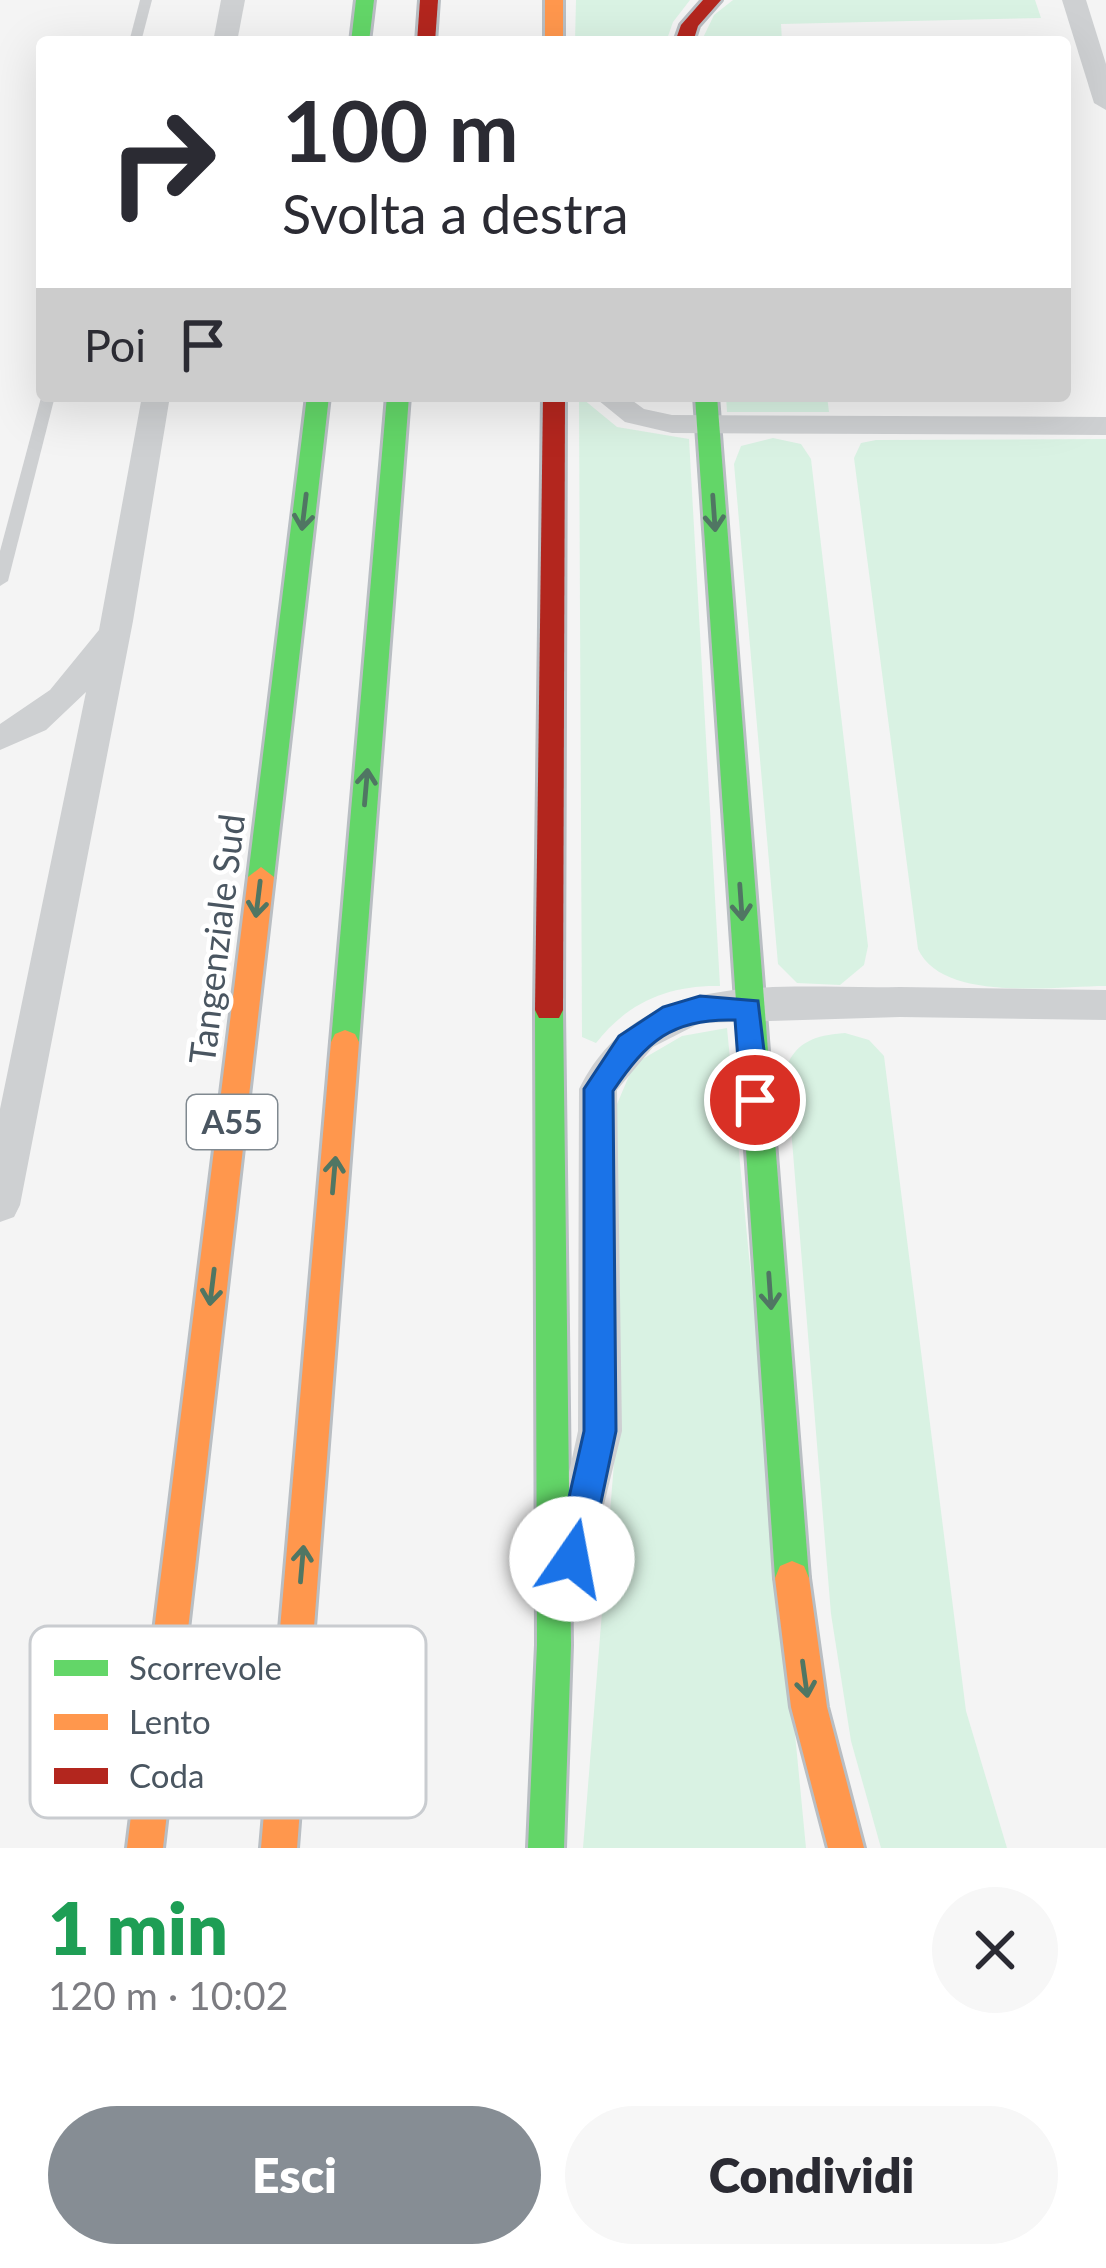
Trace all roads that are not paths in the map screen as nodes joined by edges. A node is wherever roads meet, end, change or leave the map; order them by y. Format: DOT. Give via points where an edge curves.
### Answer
graph roads {
  1 [pos="146,0"];
  2 [pos="233,0"];
  3 [pos="365,0"];
  4 [pos="429,0"];
  5 [pos="554,0"];
  6 [pos="712,0"];
  7 [pos="1074,0"];
  8 [pos="137,36"];
  9 [pos="226,36"];
  10 [pos="362,36"];
  11 [pos="426,36"];
  12 [pos="554,36"];
  13 [pos="686,36"];
  14 [pos="1106,104"];
  15 [pos="46,402"];
  16 [pos="155,402"];
  17 [pos="317,402"];
  18 [pos="398,402"];
  19 [pos="554,402"];
  20 [pos="615,402"];
  21 [pos="707,411"];
  22 [pos="1106,426"];
  23 [pos="0,581"];
  24 [pos="117,621"];
  25 [pos="0,738"];
  26 [pos="1106,1005"];
  27 [pos="748,1009"];
  28 [pos="8,1132"];
  29 [pos="0,1205"];
  30 [pos="171,1626"];
  31 [pos="297,1626"];
  32 [pos="554,1645"];
  33 [pos="149,1818"];
  34 [pos="281,1818"];
  35 [pos="145,1848"];
  36 [pos="279,1848"];
  37 [pos="546,1848"];
  38 [pos="847,1848"];
  1 -- 8 [label="lane"];
  2 -- 9 [label="street"];
  3 -- 10 [label="highway"];
  4 -- 11 [label="highway"];
  5 -- 12 [label="highway"];
  6 -- 13 [label="highway"];
  7 -- 14 [label="street"];
  15 -- 23 [label="lane"];
  16 -- 24 [label="street"];
  17 -- 30 [label="highway, Tangenziale Sud / A55, one-way"];
  31 -- 18 [label="highway, one-way"];
  19 -- 32 [label="highway"];
  20 -- 21 [label="street" via="657,423"];
  21 -- 22 [label="street"];
  21 -- 27 [label="highway, one-way"];
  24 -- 25 [label="street" via="52,710"];
  24 -- 28 [label="street"];
  26 -- 27 [label="street"];
  27 -- 32 [label="street" via="673,1015 629,1044 598,1089 600,1431"];
  27 -- 38 [label="highway, one-way" via="793,1599 809,1707"];
  28 -- 29 [label="street"];
  32 -- 37 [label="highway"];
  33 -- 35 [label="highway, Tangenziale Sud / A55, one-way"];
  36 -- 34 [label="highway, one-way"];
}
